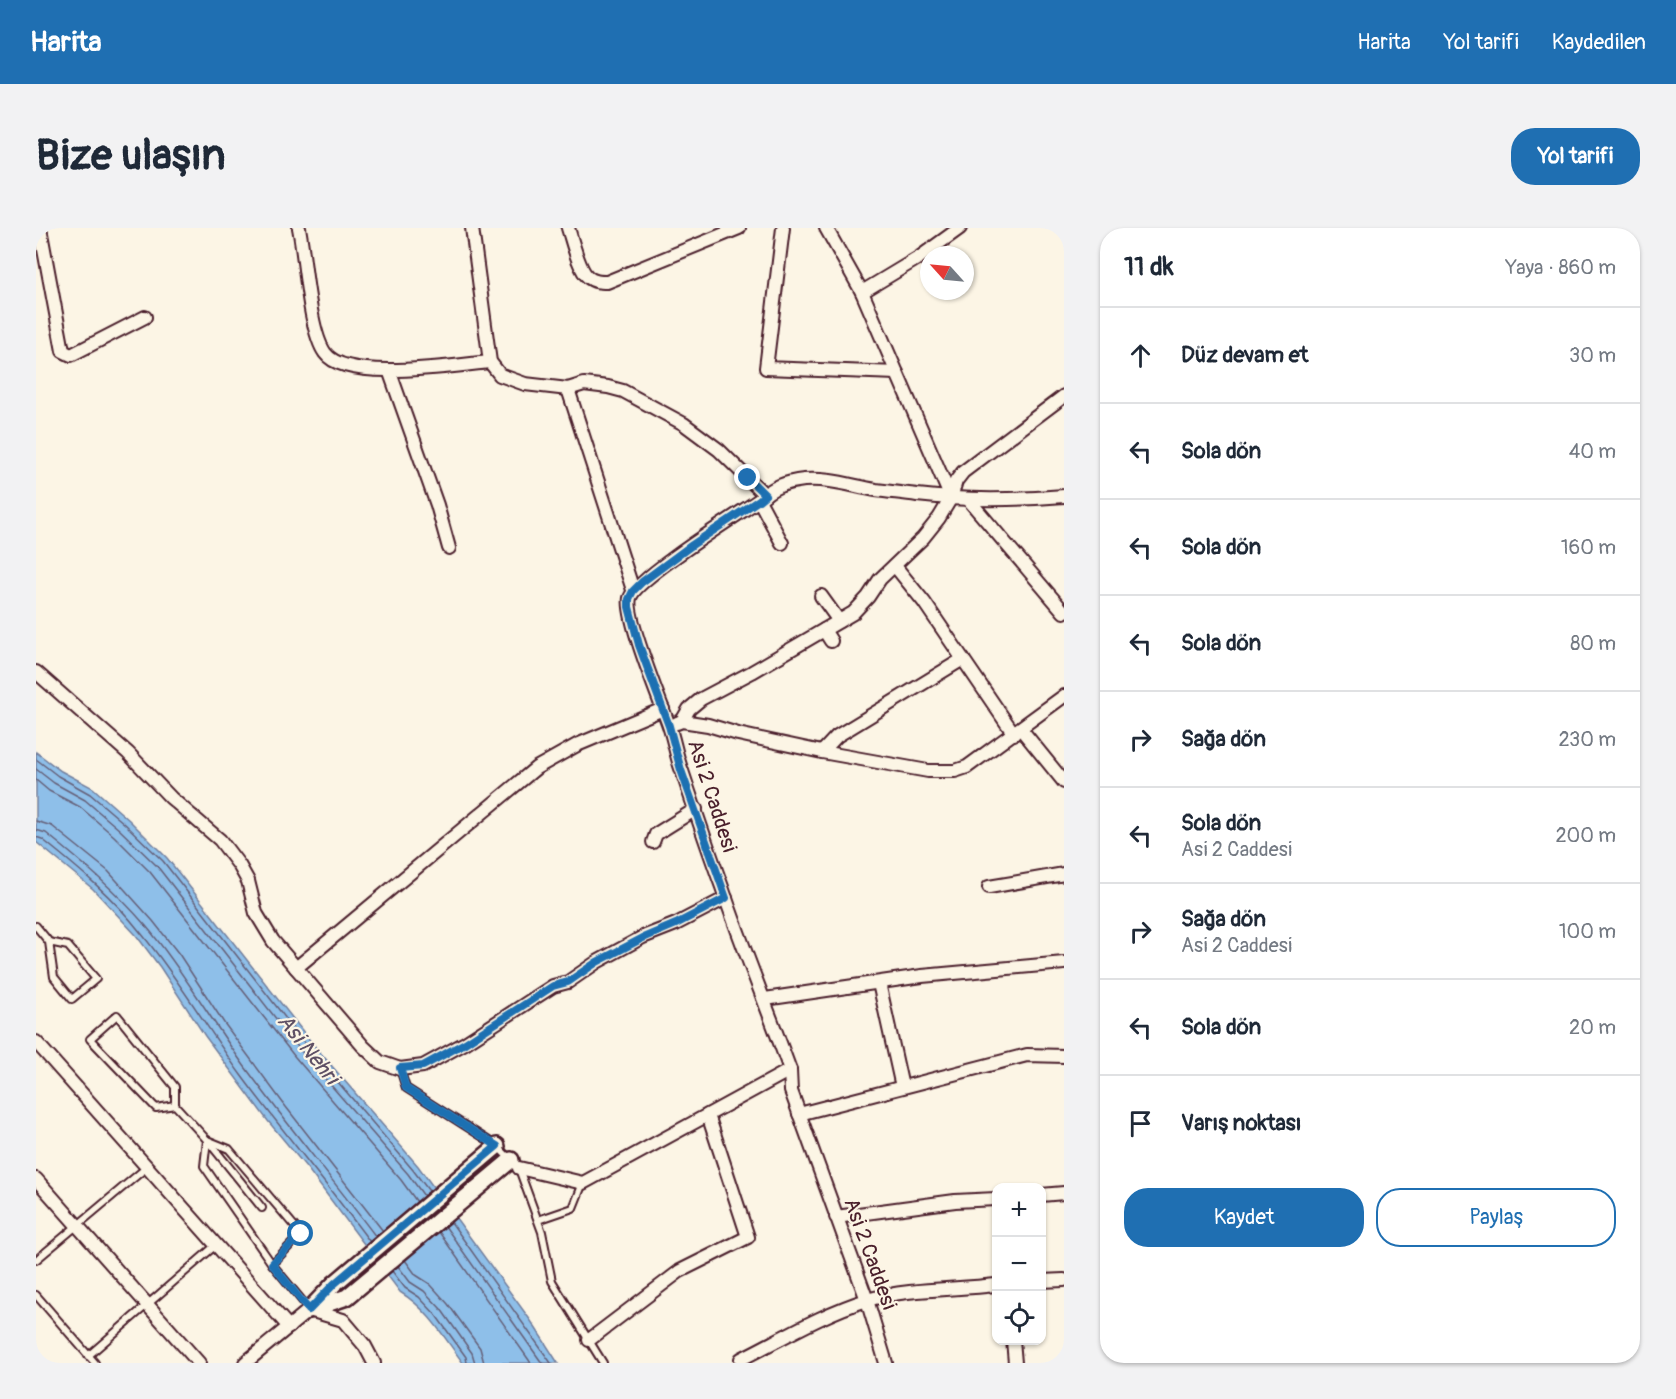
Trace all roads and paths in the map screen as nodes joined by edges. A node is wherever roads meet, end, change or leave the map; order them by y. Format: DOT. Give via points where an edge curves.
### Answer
graph roads {
  1 [pos="40,228"];
  2 [pos="299,228"];
  3 [pos="472,228"];
  4 [pos="568,228"];
  5 [pos="739,228"];
  6 [pos="783,228"];
  7 [pos="826,228"];
  8 [pos="960,228"];
  9 [pos="862,292"];
  10 [pos="145,316"];
  11 [pos="490,362"];
  12 [pos="389,370"];
  13 [pos="897,372"];
  14 [pos="568,389"];
  15 [pos="1064,396"];
  16 [pos="1064,496"];
  17 [pos="762,497"];
  18 [pos="951,498"];
  19 [pos="968,499"];
  20 [pos="782,543"];
  21 [pos="449,548"];
  22 [pos="895,566"];
  23 [pos="633,591"];
  24 [pos="821,597"];
  25 [pos="1064,612"];
  26 [pos="839,621"];
  27 [pos="963,659"];
  28 [pos="36,672"];
  29 [pos="1064,696"];
  30 [pos="663,709"];
  31 [pos="682,721"];
  32 [pos="669,726"];
  33 [pos="1017,731"];
  34 [pos="822,752"];
  35 [pos="1064,782"];
  36 [pos="696,809"];
  37 [pos="653,842"];
  38 [pos="1064,874"];
  39 [pos="989,887"];
  40 [pos="726,898"];
  41 [pos="36,926"];
  42 [pos="50,942"];
  43 [pos="1064,963"];
  44 [pos="296,968"];
  45 [pos="879,983"];
  46 [pos="765,999"];
  47 [pos="36,1042"];
  48 [pos="1064,1056"];
  49 [pos="400,1068"];
  50 [pos="790,1070"];
  51 [pos="902,1087"];
  52 [pos="175,1105"];
  53 [pos="799,1114"];
  54 [pos="708,1115"];
  55 [pos="207,1140"];
  56 [pos="497,1146"];
  57 [pos="515,1164"];
  58 [pos="147,1167"];
  59 [pos="36,1179"];
  60 [pos="583,1183"];
  61 [pos="1064,1193"];
  62 [pos="1046,1195"];
  63 [pos="992,1199"];
  64 [pos="262,1208"];
  65 [pos="836,1217"];
  66 [pos="538,1220"];
  67 [pos="77,1226"];
  68 [pos="216,1245"];
  69 [pos="36,1260"];
  70 [pos="272,1264"];
  71 [pos="1064,1280"];
  72 [pos="1046,1281"];
  73 [pos="992,1285"];
  74 [pos="36,1296"];
  75 [pos="867,1300"];
  76 [pos="149,1305"];
  77 [pos="309,1310"];
  78 [pos="289,1327"];
  79 [pos="589,1340"];
  80 [pos="1013,1345"];
  81 [pos="88,1356"];
  82 [pos="741,1359"];
  83 [pos="95,1363"];
  84 [pos="199,1363"];
  85 [pos="245,1363"];
  86 [pos="374,1363"];
  87 [pos="603,1363"];
  88 [pos="886,1363"];
  89 [pos="1015,1363"];
  1 -- 10 [label="street" via="63,351 71,355"];
  2 -- 12 [label="street" via="314,324 325,353 349,367"];
  3 -- 11 [label="street"];
  4 -- 5 [label="street" via="589,278 607,282"];
  6 -- 13 [label="street" via="766,368"];
  7 -- 9 [label="street"];
  8 -- 9 [label="street"];
  9 -- 13 [label="street"];
  11 -- 12 [label="street"];
  11 -- 14 [label="street" via="500,375 525,384"];
  12 -- 21 [label="street"];
  13 -- 18 [label="street"];
  14 -- 17 [label="street" via="584,384 623,391 684,424 719,450"];
  14 -- 23 [label="street, Asi 2 Caddesi"];
  15 -- 18 [label="street" via="963,472"];
  16 -- 19 [label="street"];
  17 -- 18 [label="street" via="779,485 830,480 876,490"];
  17 -- 20 [label="street"];
  17 -- 23 [label="street"];
  18 -- 19 [label="street"];
  18 -- 22 [label="street" via="923,538"];
  19 -- 25 [label="street"];
  22 -- 26 [label="street" via="853,613"];
  22 -- 27 [label="street"];
  23 -- 30 [label="street, Asi 2 Caddesi" via="629,607"];
  24 -- 26 [label="street"];
  26 -- 31 [label="street" via="828,635 701,699"];
  27 -- 33 [label="street"];
  27 -- 34 [label="street" via="837,736"];
  28 -- 44 [label="street" via="220,840 248,881 256,913"];
  29 -- 33 [label="street"];
  30 -- 32 [label="street, Asi 2 Caddesi"];
  30 -- 44 [label="street" via="577,745 537,768"];
  31 -- 32 [label="street"];
  31 -- 34 [label="street"];
  32 -- 36 [label="street, Asi 2 Caddesi"];
  33 -- 34 [label="street" via="967,767 955,771 928,771"];
  33 -- 35 [label="street"];
  36 -- 37 [label="street" via="656,834"];
  36 -- 40 [label="street, Asi 2 Caddesi"];
  38 -- 39 [label="street"];
  40 -- 46 [label="street, Asi 2 Caddesi"];
  40 -- 49 [label="street" via="597,962 568,982 553,986 423,1066"];
  41 -- 42 [label="lane"];
  42 -- 42 [label="lane" via="54,977 72,999 96,979 68,946"];
  43 -- 45 [label="street"];
  44 -- 49 [label="street" via="363,1046 380,1062"];
  45 -- 46 [label="street"];
  45 -- 51 [label="street"];
  46 -- 50 [label="street, Asi 2 Caddesi"];
  47 -- 58 [label="street"];
  48 -- 51 [label="street" via="1027,1055"];
  49 -- 56 [label="lane" via="406,1088"];
  50 -- 53 [label="street, Asi 2 Caddesi" via="791,1091"];
  50 -- 54 [label="street"];
  51 -- 53 [label="street"];
  52 -- 52 [label="lane" via="175,1087 117,1015 90,1039 156,1108"];
  52 -- 55 [label="lane"];
  53 -- 65 [label="street, Asi 2 Caddesi"];
  54 -- 60 [label="street"];
  54 -- 79 [label="street" via="747,1237 680,1270"];
  55 -- 64 [label="lane"];
  55 -- 70 [label="lane" via="204,1166"];
  55 -- 70 [label="lane" via="229,1149 301,1234"];
  56 -- 57 [label="lane"];
  56 -- 77 [label="street" via="334,1284"];
  57 -- 60 [label="street"];
  57 -- 66 [label="lane"];
  57 -- 77 [label="street" via="347,1297"];
  58 -- 67 [label="lane"];
  58 -- 68 [label="street"];
  59 -- 67 [label="street"];
  60 -- 66 [label="lane" via="573,1208"];
  61 -- 62 [label="street"];
  63 -- 65 [label="street"];
  65 -- 75 [label="street, Asi 2 Caddesi"];
  66 -- 79 [label="lane" via="552,1281"];
  67 -- 69 [label="lane"];
  67 -- 76 [label="street"];
  68 -- 76 [label="lane"];
  68 -- 78 [label="street"];
  70 -- 77 [label="lane"];
  71 -- 72 [label="street"];
  73 -- 75 [label="street" via="907,1292"];
  74 -- 81 [label="lane"];
  75 -- 82 [label="street"];
  75 -- 88 [label="street, Asi 2 Caddesi"];
  76 -- 81 [label="lane"];
  76 -- 84 [label="street"];
  77 -- 78 [label="street"];
  77 -- 86 [label="street" via="343,1320"];
  78 -- 85 [label="street"];
  79 -- 87 [label="lane"];
  80 -- 89 [label="street"];
  81 -- 83 [label="lane"];
}
